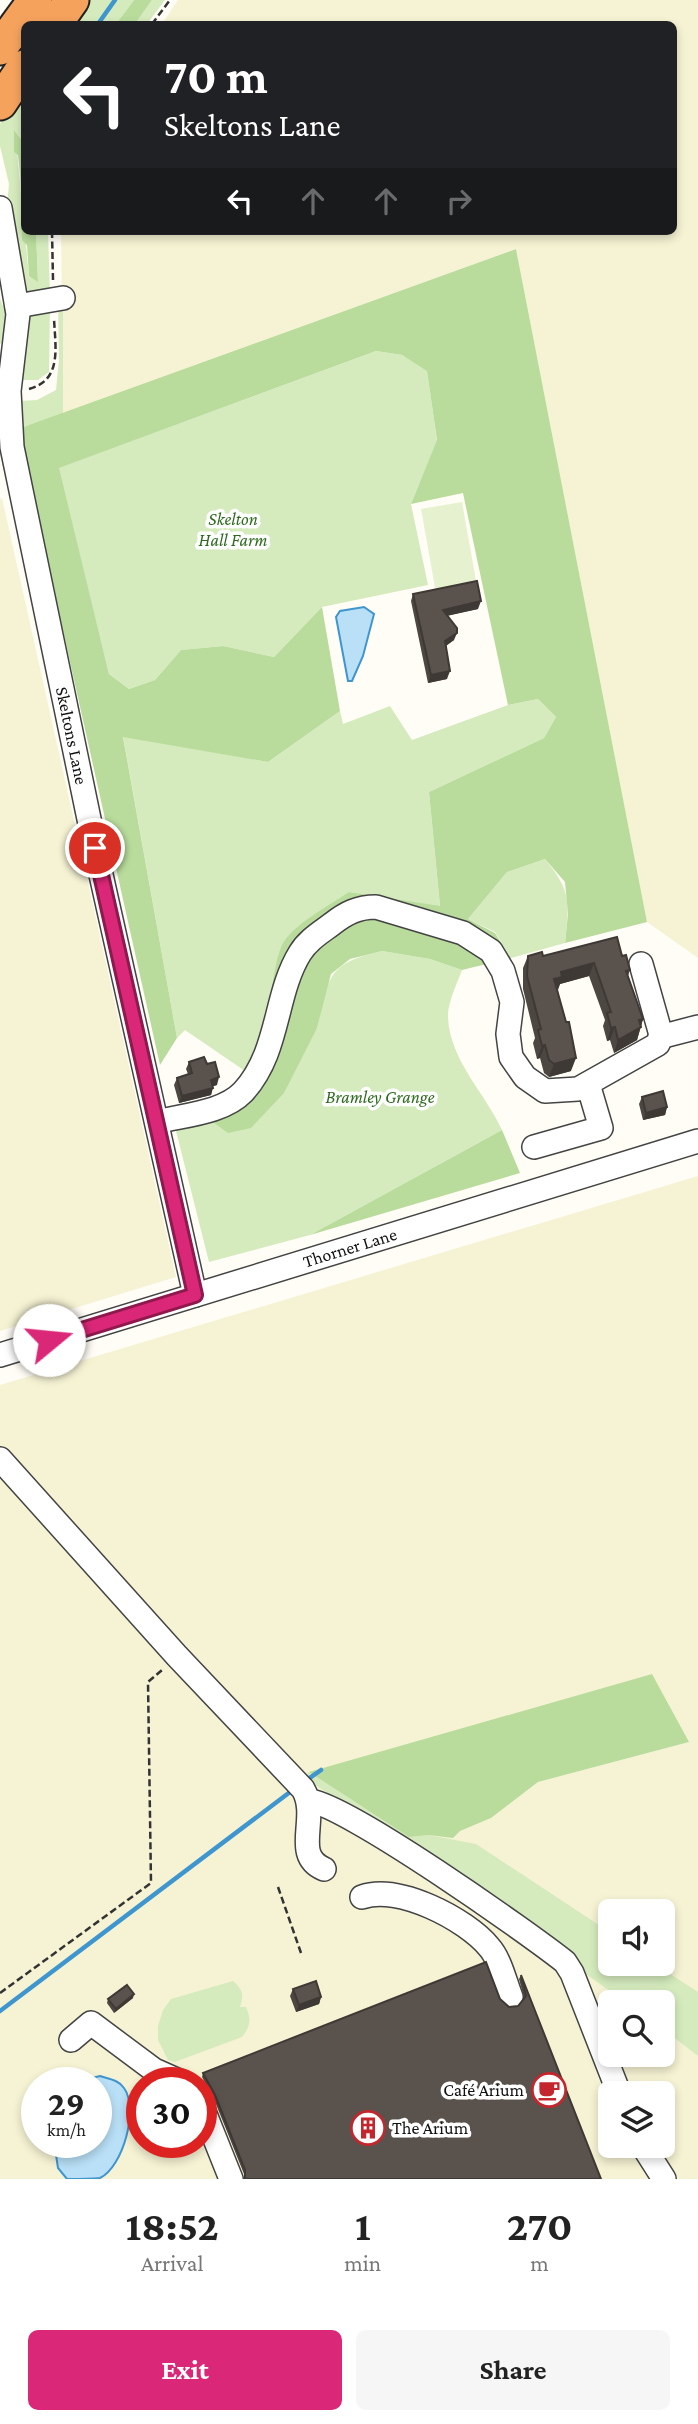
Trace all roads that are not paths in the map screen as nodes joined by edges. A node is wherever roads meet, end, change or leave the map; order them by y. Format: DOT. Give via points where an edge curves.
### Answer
graph roads {
  1 [pos="35,0"];
  2 [pos="72,0"];
  3 [pos="57,21"];
  4 [pos="0,48"];
  5 [pos="21,72"];
  6 [pos="0,103"];
  7 [pos="0,208"];
  8 [pos="0,278"];
  9 [pos="63,298"];
  10 [pos="16,301"];
  11 [pos="641,964"];
  12 [pos="698,1027"];
  13 [pos="660,1037"];
  14 [pos="592,1081"];
  15 [pos="608,1114"];
  16 [pos="157,1122"];
  17 [pos="698,1141"];
  18 [pos="534,1147"];
  19 [pos="195,1295"];
  20 [pos="0,1355"];
  21 [pos="0,1459"];
  22 [pos="297,1777"];
  23 [pos="313,1867"];
  24 [pos="362,1897"];
  25 [pos="511,1997"];
  26 [pos="71,2040"];
  27 [pos="150,2067"];
  28 [pos="614,2081"];
  29 [pos="217,2144"];
  30 [pos="651,2158"];
  31 [pos="231,2179"];
  32 [pos="664,2179"];
  1 -- 4 [label="highway"];
  2 -- 3 [label="highway"];
  5 -- 6 [label="highway"];
  7 -- 10 [label="street, Skeltons Lane"];
  8 -- 10 [label="street"];
  9 -- 10 [label="street"];
  10 -- 16 [label="street, Skeltons Lane" via="9,391 12,447"];
  11 -- 13 [label="street"];
  12 -- 13 [label="street"];
  13 -- 14 [label="street" via="654,1048"];
  14 -- 15 [label="street"];
  14 -- 16 [label="street" via="567,1091 545,1091 517,1068 508,1045 510,992 498,961 483,944 438,926 363,907 331,924 299,954 270,1045 242,1093 220,1106"];
  14 -- 18 [label="street" via="601,1128"];
  16 -- 19 [label="street, Skeltons Lane"];
  17 -- 19 [label="street, Thorner Lane"];
  19 -- 20 [label="street, Thorner Lane"];
  21 -- 22 [label="street" via="177,1656"];
  22 -- 23 [label="street"];
  22 -- 28 [label="street" via="319,1801 565,1962"];
  24 -- 25 [label="street" via="374,1893 408,1897 480,1937 492,1949"];
  26 -- 27 [label="street" via="91,2023"];
  29 -- 31 [label="street"];
  30 -- 32 [label="street"];
}
